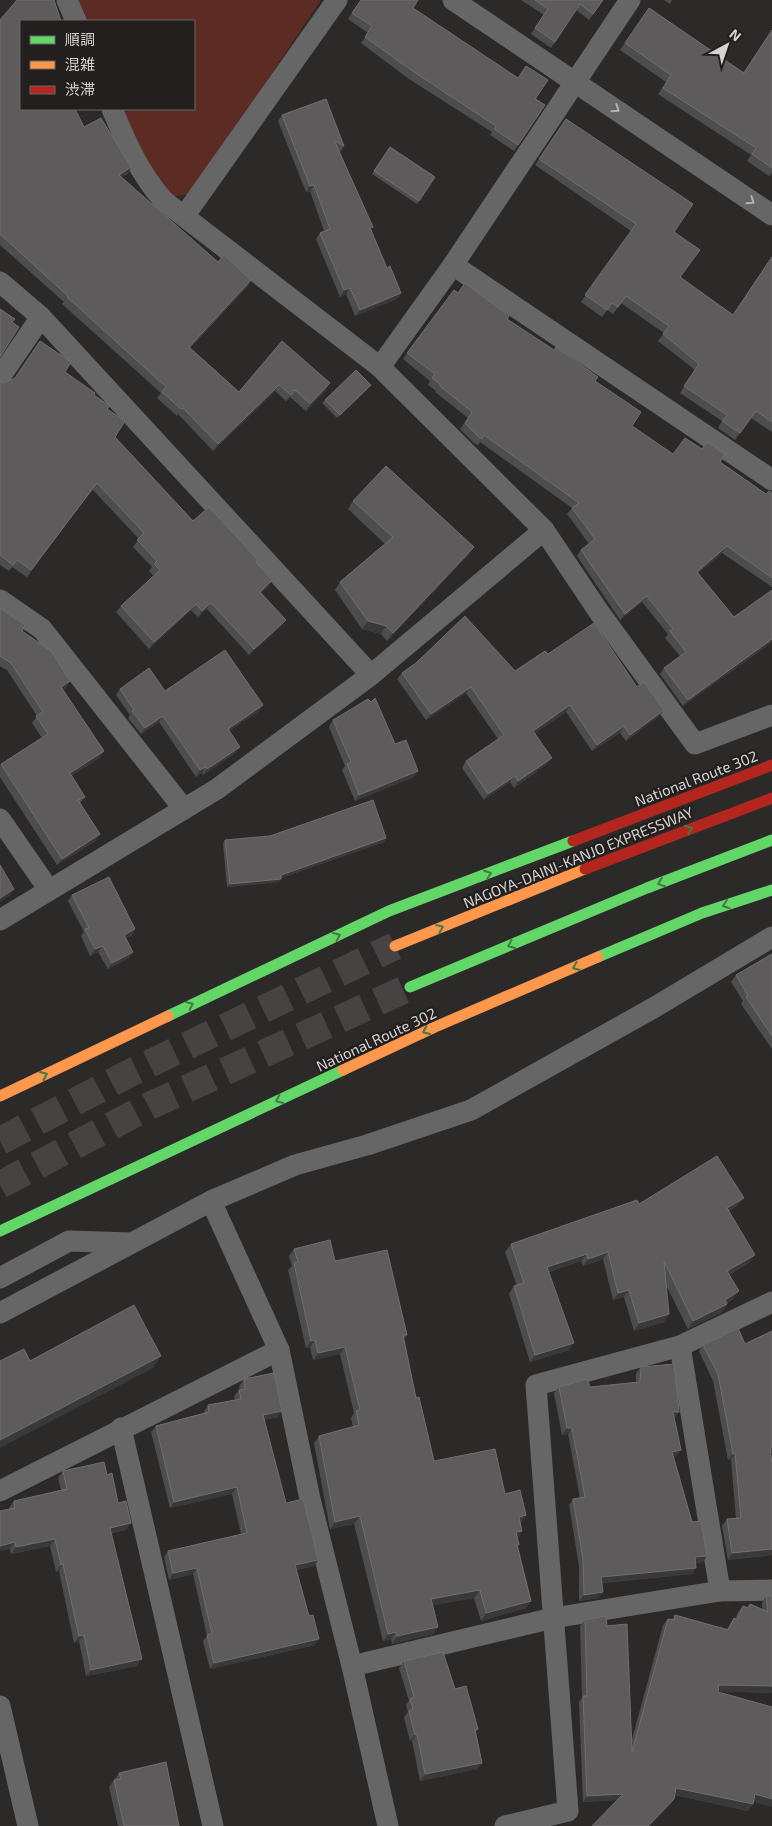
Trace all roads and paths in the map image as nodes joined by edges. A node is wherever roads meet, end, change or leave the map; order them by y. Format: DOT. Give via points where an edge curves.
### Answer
graph roads {
  1 [pos="67,0"];
  2 [pos="337,0"];
  3 [pos="453,0"];
  4 [pos="630,0"];
  5 [pos="76,20"];
  6 [pos="576,82"];
  7 [pos="112,110"];
  8 [pos="185,215"];
  9 [pos="772,215"];
  10 [pos="452,265"];
  11 [pos="0,282"];
  12 [pos="41,317"];
  13 [pos="380,367"];
  14 [pos="0,377"];
  15 [pos="772,480"];
  16 [pos="544,530"];
  17 [pos="0,600"];
  18 [pos="371,675"];
  19 [pos="772,715"];
  20 [pos="772,765"];
  21 [pos="772,798"];
  22 [pos="184,809"];
  23 [pos="0,819"];
  24 [pos="772,840"];
  25 [pos="49,890"];
  26 [pos="772,890"];
  27 [pos="0,920"];
  28 [pos="772,937"];
  29 [pos="395,946"];
  30 [pos="410,987"];
  31 [pos="0,1096"];
  32 [pos="211,1201"];
  33 [pos="0,1231"];
  34 [pos="131,1243"];
  35 [pos="0,1278"];
  36 [pos="772,1302"];
  37 [pos="0,1313"];
  38 [pos="680,1346"];
  39 [pos="279,1350"];
  40 [pos="121,1428"];
  41 [pos="0,1491"];
  42 [pos="772,1590"];
  43 [pos="720,1591"];
  44 [pos="553,1618"];
  45 [pos="352,1666"];
  46 [pos="0,1706"];
  47 [pos="5,1752"];
  48 [pos="28,1826"];
  49 [pos="213,1826"];
  50 [pos="388,1826"];
  51 [pos="505,1826"];
  1 -- 5 [label="street"];
  2 -- 8 [label="street"];
  3 -- 6 [label="street"];
  4 -- 6 [label="street"];
  6 -- 9 [label="street, one-way"];
  6 -- 10 [label="street"];
  7 -- 8 [label="street" via="148,183"];
  8 -- 13 [label="street"];
  10 -- 13 [label="street"];
  10 -- 15 [label="street"];
  11 -- 12 [label="street"];
  12 -- 14 [label="street"];
  12 -- 18 [label="street"];
  13 -- 16 [label="street"];
  16 -- 18 [label="street"];
  16 -- 19 [label="street" via="695,744"];
  17 -- 22 [label="street" via="42,629"];
  18 -- 22 [label="street" via="217,790"];
  31 -- 20 [label="highway, National Route 302, one-way" via="389,911"];
  29 -- 21 [label="highway, NAGOYA-DAINI-KANJO EXPRESSWAY, one-way" via="630,851"];
  22 -- 25 [label="street"];
  23 -- 25 [label="street"];
  24 -- 30 [label="highway, one-way" via="647,888"];
  25 -- 27 [label="street"];
  26 -- 33 [label="highway, National Route 302, one-way" via="702,913 435,1027"];
  28 -- 32 [label="street" via="471,1110 367,1145 295,1164"];
  32 -- 34 [label="street"];
  32 -- 39 [label="street"];
  34 -- 35 [label="street" via="69,1241"];
  34 -- 37 [label="street"];
  36 -- 38 [label="street"];
  38 -- 43 [label="street"];
  38 -- 44 [label="street" via="536,1385"];
  39 -- 40 [label="street"];
  39 -- 45 [label="street" via="310,1499"];
  40 -- 41 [label="street"];
  40 -- 49 [label="street"];
  42 -- 43 [label="street"];
  43 -- 44 [label="street"];
  44 -- 45 [label="street"];
  44 -- 51 [label="street" via="568,1811"];
  45 -- 50 [label="street"];
  46 -- 47 [label="street"];
  47 -- 48 [label="street"];
}
